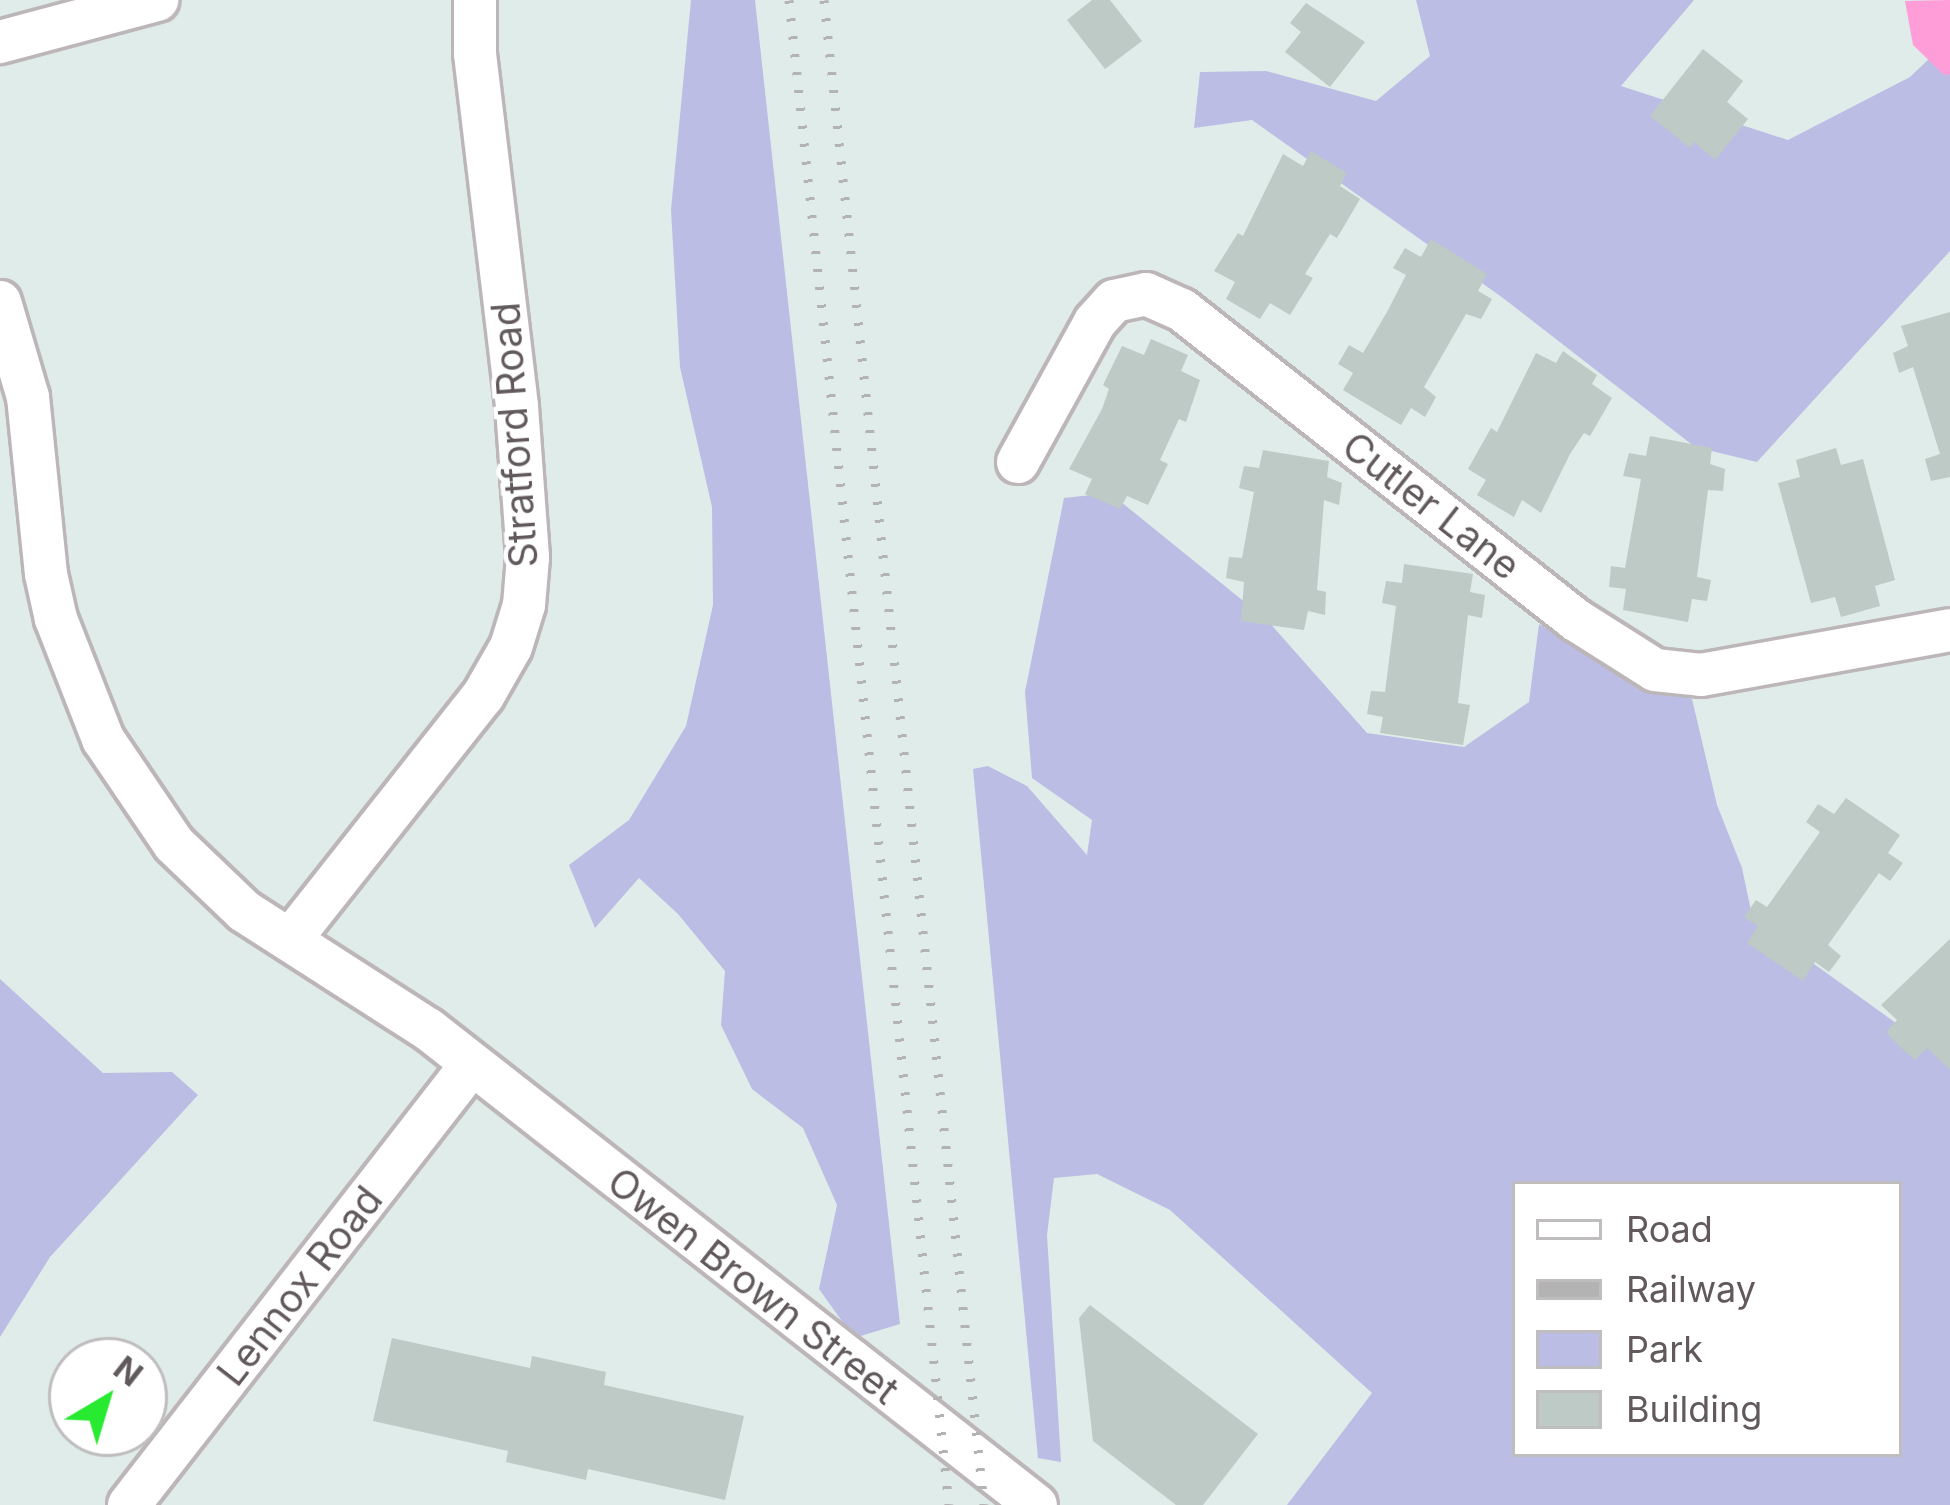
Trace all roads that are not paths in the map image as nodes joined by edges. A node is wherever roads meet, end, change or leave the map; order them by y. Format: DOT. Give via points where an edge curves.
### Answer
graph roads {
  1 [pos="157,0"];
  2 [pos="476,0"];
  3 [pos="0,42"];
  4 [pos="0,302"];
  5 [pos="1018,462"];
  6 [pos="1950,630"];
  7 [pos="290,940"];
  8 [pos="471,1065"];
  9 [pos="129,1505"];
  10 [pos="1036,1505"];
  1 -- 3 [label="street"];
  2 -- 7 [label="street, Stratford Road" via="475,52 518,428 524,605 483,696"];
  4 -- 7 [label="street, Owen Brown Street" via="28,397 46,574 86,702 174,844 244,911"];
  5 -- 6 [label="street, Cutler Lane" via="1095,322 1114,301 1146,295 1182,310 1643,665 1701,675"];
  7 -- 8 [label="street, Owen Brown Street" via="391,1002"];
  8 -- 9 [label="street, Lennox Road"];
  8 -- 10 [label="street, Owen Brown Street"];
}
